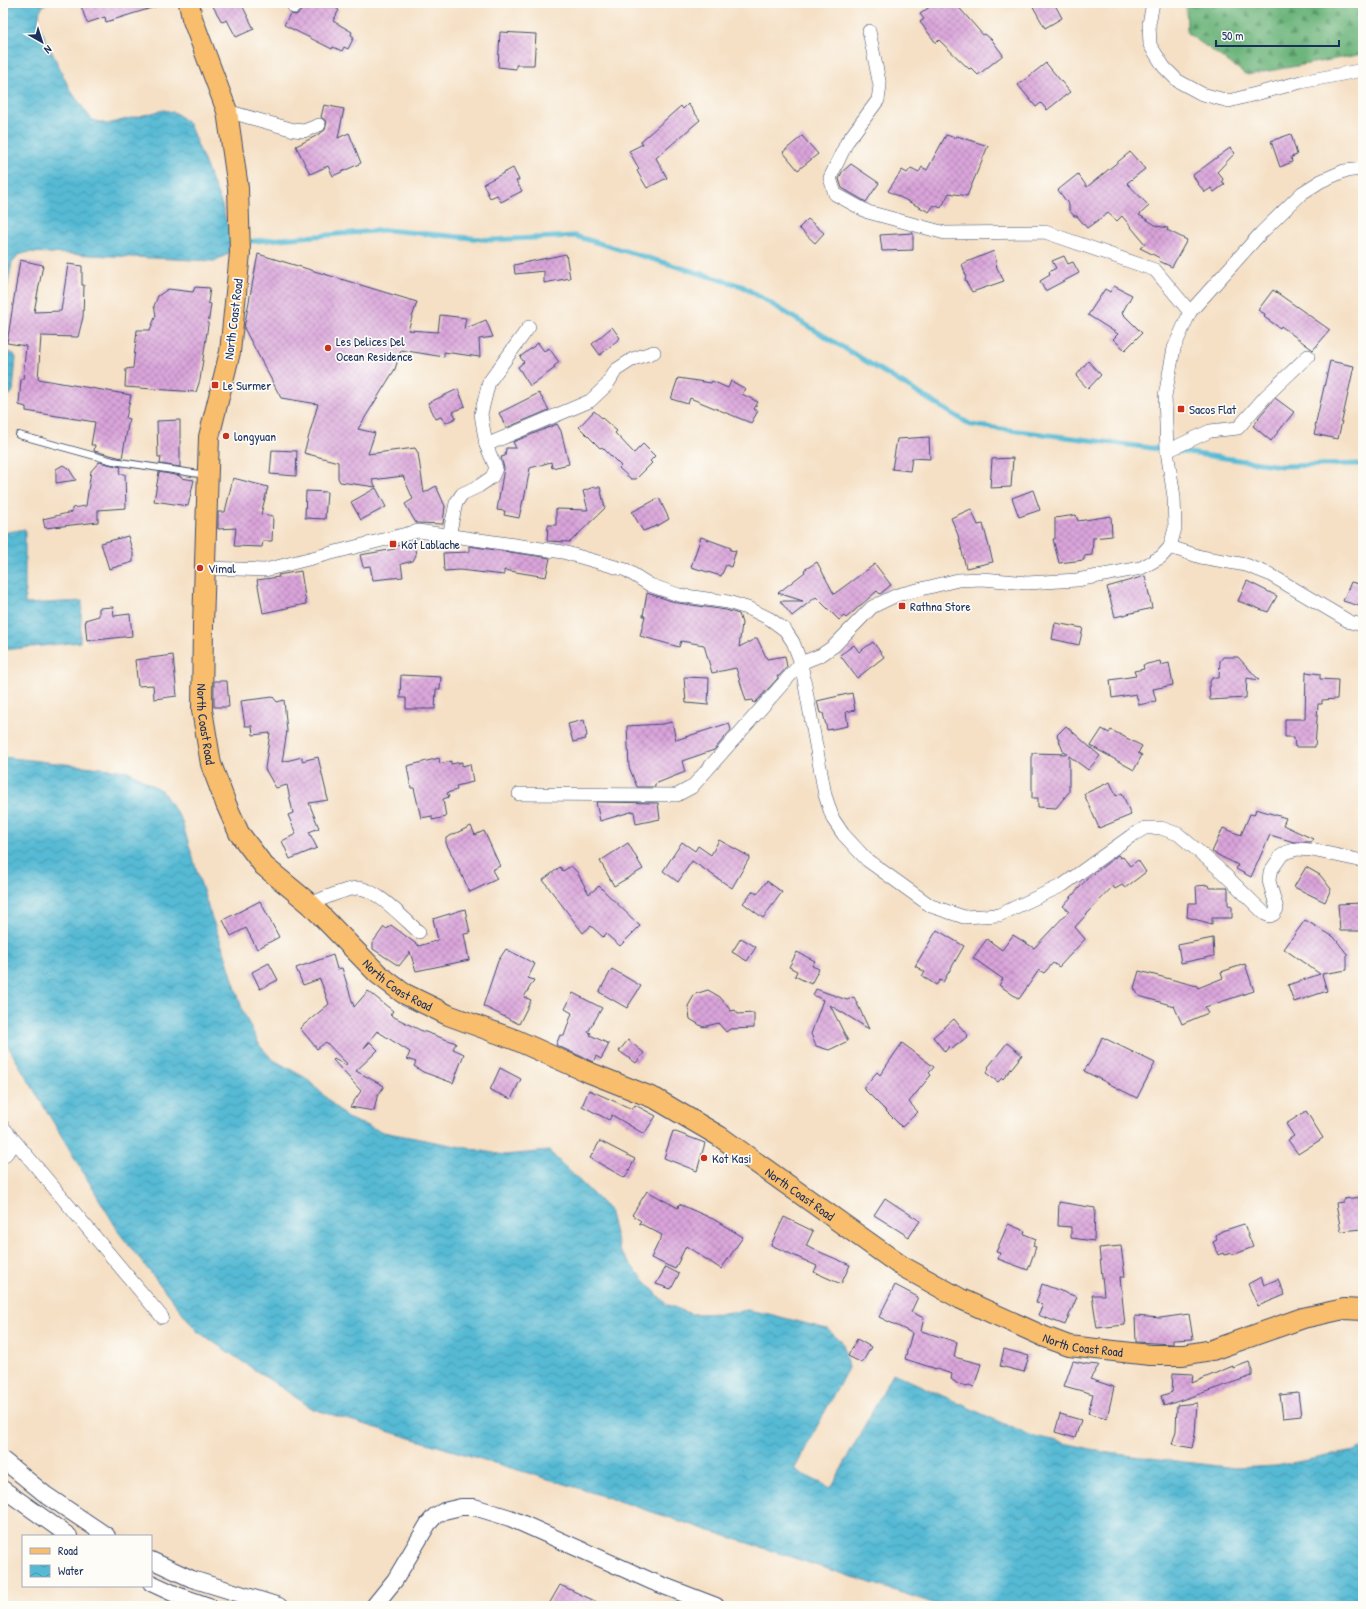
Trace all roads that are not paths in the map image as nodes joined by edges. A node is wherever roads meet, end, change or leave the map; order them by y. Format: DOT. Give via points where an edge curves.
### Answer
graph roads {
  1 [pos="189,3"];
  2 [pos="1153,3"];
  3 [pos="870,31"];
  4 [pos="1363,70"];
  5 [pos="227,112"];
  6 [pos="319,125"];
  7 [pos="1363,169"];
  8 [pos="1190,312"];
  9 [pos="529,327"];
  10 [pos="654,352"];
  11 [pos="1308,356"];
  12 [pos="18,435"];
  13 [pos="486,445"];
  14 [pos="1167,451"];
  15 [pos="207,475"];
  16 [pos="449,536"];
  17 [pos="1170,547"];
  18 [pos="206,568"];
  19 [pos="1363,625"];
  20 [pos="801,662"];
  21 [pos="519,794"];
  22 [pos="1363,861"];
  23 [pos="310,904"];
  24 [pos="418,932"];
  25 [pos="3,1127"];
  26 [pos="16,1143"];
  27 [pos="3,1157"];
  28 [pos="1363,1310"];
  29 [pos="162,1317"];
  30 [pos="3,1460"];
  31 [pos="3,1489"];
  32 [pos="68,1535"];
  33 [pos="106,1535"];
  34 [pos="152,1560"];
  35 [pos="395,1580"];
  36 [pos="152,1583"];
  37 [pos="209,1606"];
  38 [pos="279,1606"];
  39 [pos="374,1606"];
  40 [pos="389,1606"];
  41 [pos="716,1606"];
  1 -- 5 [label="main road, North Coast Road" via="192,18"];
  2 -- 4 [label="street" via="1149,24 1150,45 1164,67 1178,81 1202,94 1229,101 1301,82"];
  3 -- 8 [label="street" via="880,86 878,100 847,142 830,178 835,194 868,212 945,233 1045,232 1155,270"];
  5 -- 6 [label="street" via="294,130"];
  5 -- 15 [label="main road, North Coast Road" via="238,188 240,253 230,352 209,438"];
  7 -- 8 [label="street" via="1344,171 1302,193 1261,233"];
  8 -- 14 [label="street" via="1174,348 1168,373 1165,396"];
  9 -- 13 [label="street" via="489,382 481,414"];
  10 -- 13 [label="street" via="633,359 616,370 607,385 590,401"];
  11 -- 14 [label="street" via="1264,397 1238,428 1210,431"];
  12 -- 15 [label="lane" via="113,461"];
  13 -- 16 [label="street" via="496,468 492,477 462,494 456,503"];
  14 -- 17 [label="street" via="1174,498 1175,528"];
  15 -- 18 [label="main road, North Coast Road"];
  16 -- 18 [label="street" via="418,531 264,570"];
  16 -- 20 [label="street" via="563,552 626,570 650,585 679,596 728,602 742,607 770,619 785,630"];
  17 -- 19 [label="street" via="1201,557 1246,565 1270,574 1350,622"];
  17 -- 20 [label="street" via="1161,557 1141,568 1077,580 1027,583 983,579 958,580 897,595 872,607 834,646"];
  18 -- 23 [label="main road, North Coast Road" via="202,710 211,764 239,833 264,866"];
  20 -- 21 [label="street" via="692,787 677,795"];
  20 -- 22 [label="street" via="825,794 833,820 867,860 931,906 964,917 998,915 1063,885 1145,828 1161,828 1178,834 1270,916 1277,909 1269,881 1270,872 1287,852 1297,849 1312,850"];
  23 -- 24 [label="street" via="348,890 365,889 375,894"];
  23 -- 28 [label="main road, North Coast Road" via="378,974 402,993 448,1015 516,1040 656,1099 719,1136 900,1265 961,1299 1045,1337 1069,1346 1150,1355 1183,1355 1212,1350 1303,1318 1344,1309"];
  25 -- 26 [label="street"];
  26 -- 27 [label="street"];
  26 -- 29 [label="street"];
  30 -- 33 [label="street" via="46,1495"];
  31 -- 32 [label="street"];
  34 -- 38 [label="street" via="192,1579"];
  35 -- 39 [label="street"];
  35 -- 40 [label="street"];
  35 -- 41 [label="street" via="423,1531 435,1516 452,1509 474,1507 510,1518 651,1581"];
  36 -- 37 [label="street"];
}
